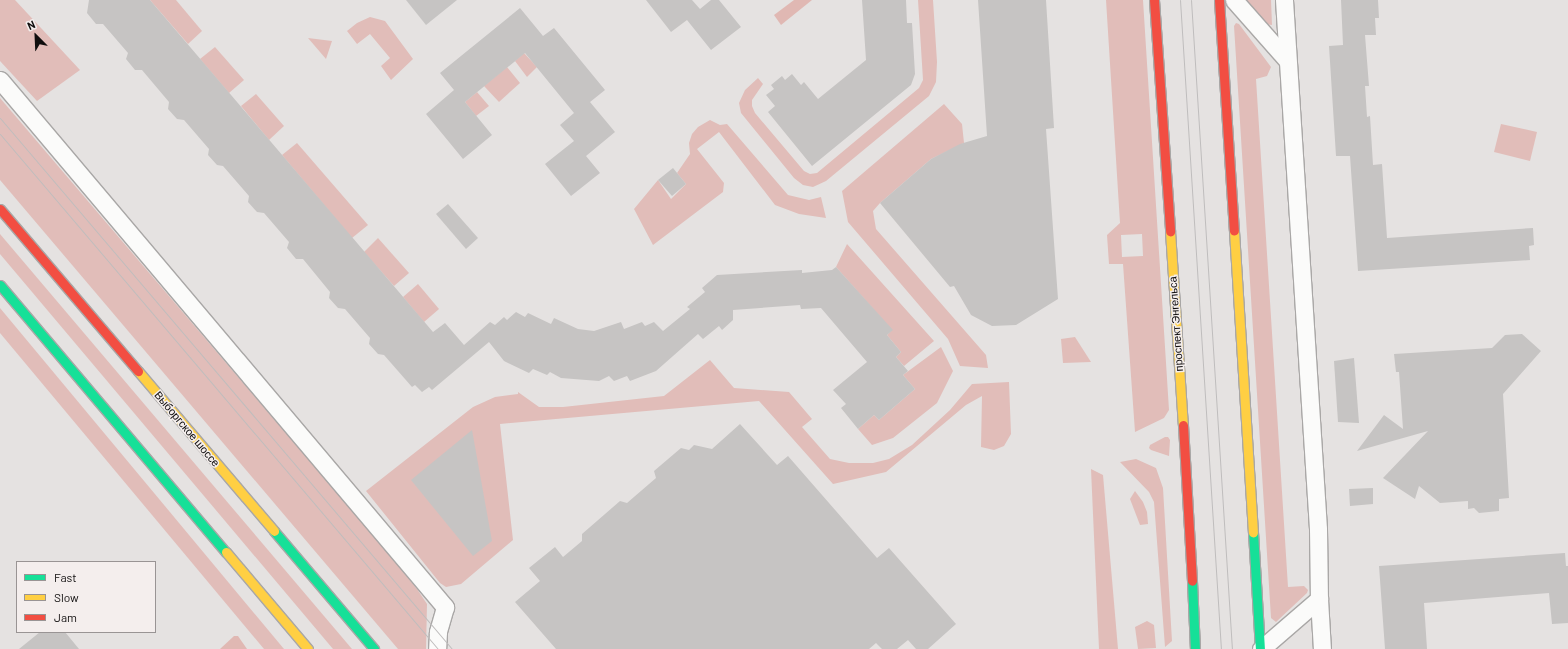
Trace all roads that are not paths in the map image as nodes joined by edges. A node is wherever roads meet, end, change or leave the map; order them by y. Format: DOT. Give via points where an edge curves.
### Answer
graph roads {
  1 [pos="1154,0"];
  2 [pos="1219,0"];
  3 [pos="1234,0"];
  4 [pos="1284,0"];
  5 [pos="1287,60"];
  6 [pos="0,80"];
  7 [pos="0,209"];
  8 [pos="0,285"];
  9 [pos="1319,599"];
  10 [pos="308,649"];
  11 [pos="374,649"];
  12 [pos="437,649"];
  13 [pos="1195,649"];
  14 [pos="1260,649"];
  15 [pos="1322,649"];
  1 -- 13 [label="main road, проспект Энгельса" via="1186,469"];
  2 -- 14 [label="main road"];
  3 -- 5 [label="street"];
  4 -- 5 [label="street"];
  5 -- 9 [label="street" via="1318,529"];
  6 -- 12 [label="street" via="445,607 438,632"];
  7 -- 11 [label="main road, Выборгское шоссе"];
  8 -- 10 [label="main road"];
  9 -- 14 [label="street"];
  9 -- 15 [label="street"];
}
